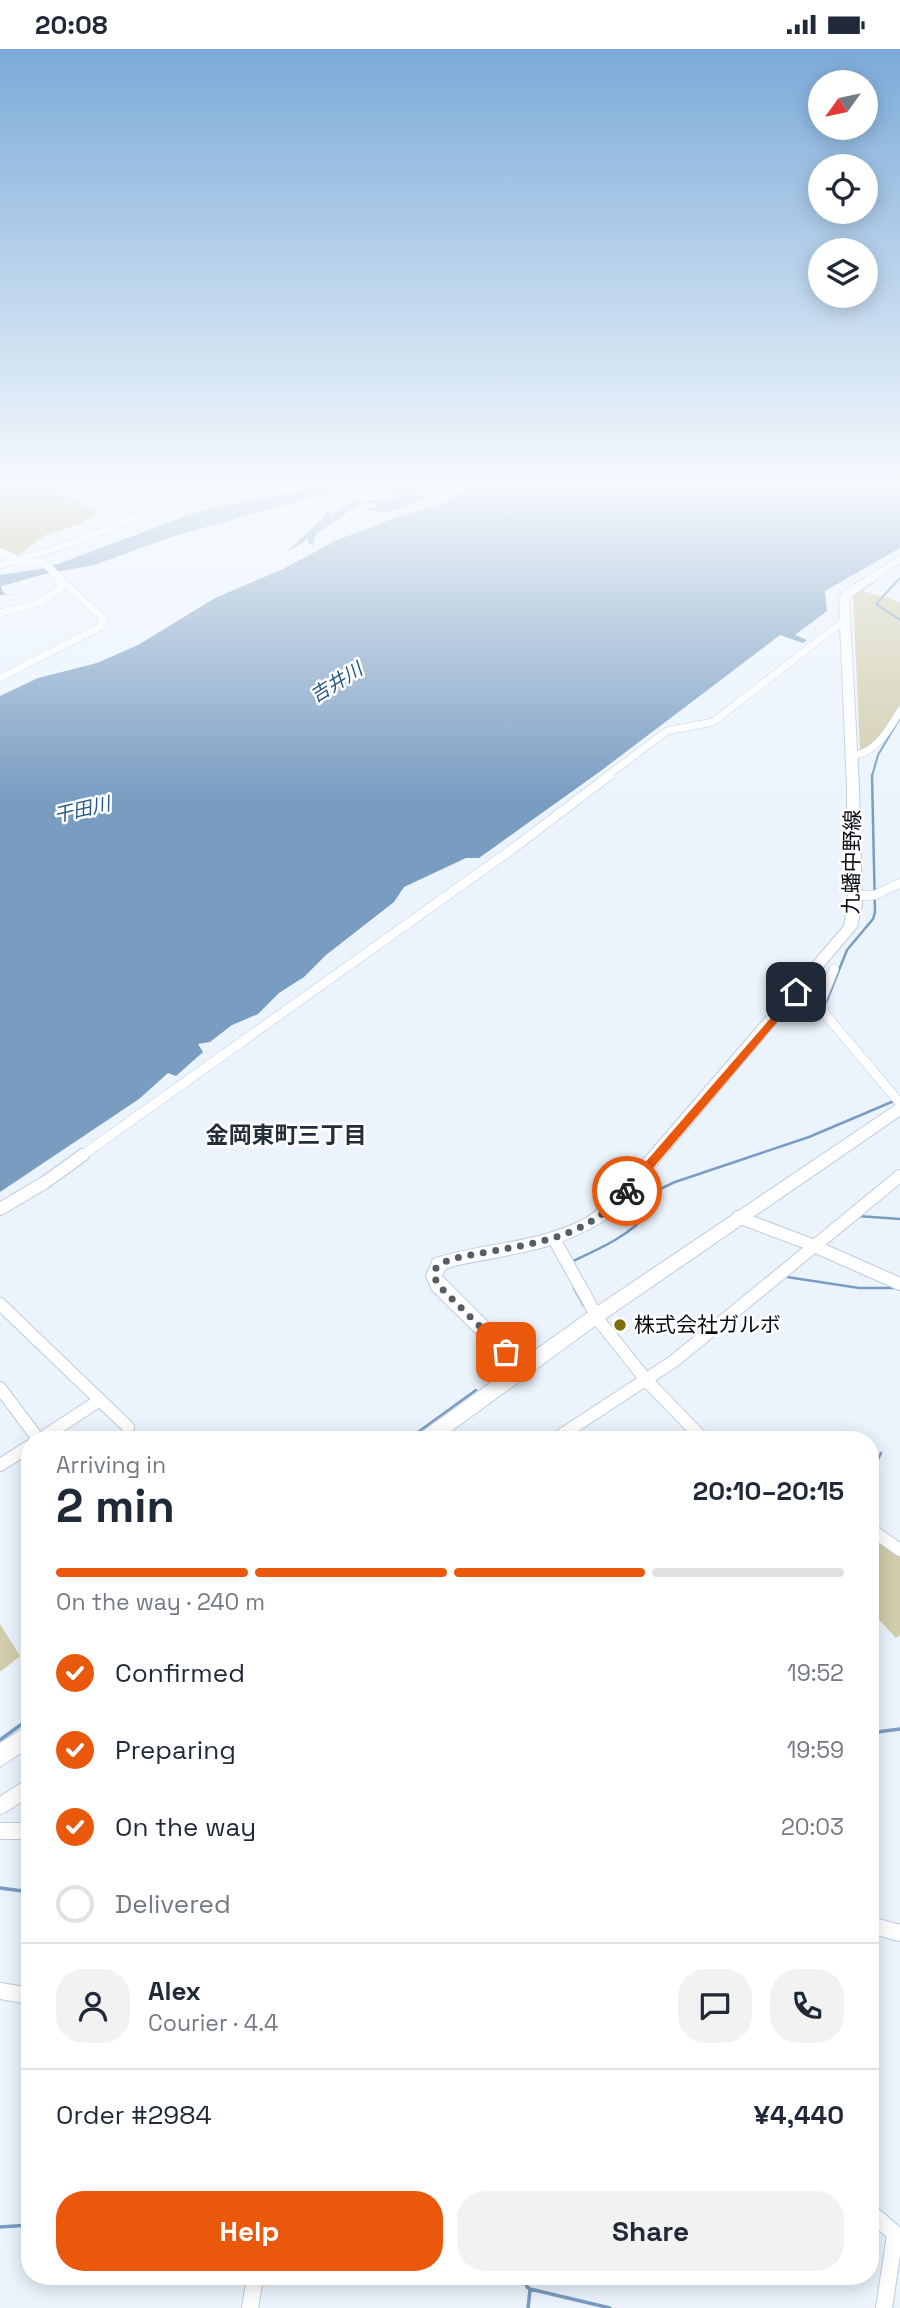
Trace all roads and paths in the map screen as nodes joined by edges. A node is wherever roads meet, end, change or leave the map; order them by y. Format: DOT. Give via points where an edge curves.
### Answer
graph roads {
  1 [pos="58,590"];
  2 [pos="74,590"];
  3 [pos="852,590"];
  4 [pos="0,613"];
  5 [pos="846,619"];
  6 [pos="0,678"];
  7 [pos="900,711"];
  8 [pos="852,755"];
  9 [pos="900,883"];
  10 [pos="855,896"];
  11 [pos="834,968"];
  12 [pos="900,1105"];
  13 [pos="900,1176"];
  14 [pos="0,1209"];
  15 [pos="738,1217"];
  16 [pos="554,1239"];
  17 [pos="812,1245"];
  18 [pos="900,1284"];
  19 [pos="0,1304"];
  20 [pos="596,1316"];
  21 [pos="522,1368"];
  22 [pos="644,1377"];
  23 [pos="0,1388"];
  24 [pos="100,1400"];
  25 [pos="128,1427"];
  26 [pos="32,1431"];
  27 [pos="53,1431"];
  28 [pos="437,1431"];
  29 [pos="567,1431"];
  30 [pos="695,1431"];
  31 [pos="21,1452"];
  32 [pos="0,1465"];
  33 [pos="879,1535"];
  34 [pos="900,1550"];
  35 [pos="21,1741"];
  36 [pos="0,1756"];
  37 [pos="21,1793"];
  38 [pos="0,1806"];
  39 [pos="21,1831"];
  40 [pos="0,1832"];
  41 [pos="879,1927"];
  42 [pos="900,1933"];
  43 [pos="0,1991"];
  44 [pos="21,1994"];
  45 [pos="879,2220"];
  46 [pos="898,2237"];
  47 [pos="254,2285"];
  48 [pos="250,2308"];
  49 [pos="884,2308"];
  1 -- 4 [label="street"];
  2 -- 6 [label="street" via="104,620 100,627"];
  3 -- 5 [label="main road, 九蟠中野線" via="844,598"];
  5 -- 8 [label="main road, 九蟠中野線"];
  5 -- 14 [label="street" via="713,722 667,731 511,850 44,1183"];
  7 -- 8 [label="street" via="892,732"];
  8 -- 10 [label="main road, 九蟠中野線"];
  9 -- 10 [label="street" via="873,896"];
  10 -- 16 [label="main road, 九蟠中野線" via="853,920 843,937 657,1157 601,1217"];
  11 -- 12 [label="street" via="821,1001 825,1014"];
  12 -- 15 [label="main road"];
  13 -- 17 [label="street"];
  15 -- 17 [label="street"];
  15 -- 20 [label="main road"];
  16 -- 20 [label="street"];
  16 -- 21 [label="main road, 九蟠中野線" via="458,1258 434,1271 438,1285"];
  17 -- 18 [label="street"];
  17 -- 22 [label="street"];
  19 -- 24 [label="street"];
  20 -- 21 [label="main road"];
  20 -- 22 [label="street"];
  21 -- 28 [label="main road"];
  22 -- 29 [label="street"];
  22 -- 30 [label="street"];
  23 -- 26 [label="street"];
  24 -- 25 [label="street"];
  24 -- 27 [label="street"];
  31 -- 32 [label="street"];
  33 -- 34 [label="street"];
  35 -- 36 [label="main road"];
  37 -- 38 [label="street"];
  39 -- 40 [label="street"];
  41 -- 42 [label="street"];
  43 -- 44 [label="street"];
  45 -- 46 [label="street"];
  46 -- 49 [label="street"];
  47 -- 48 [label="street"];
}
